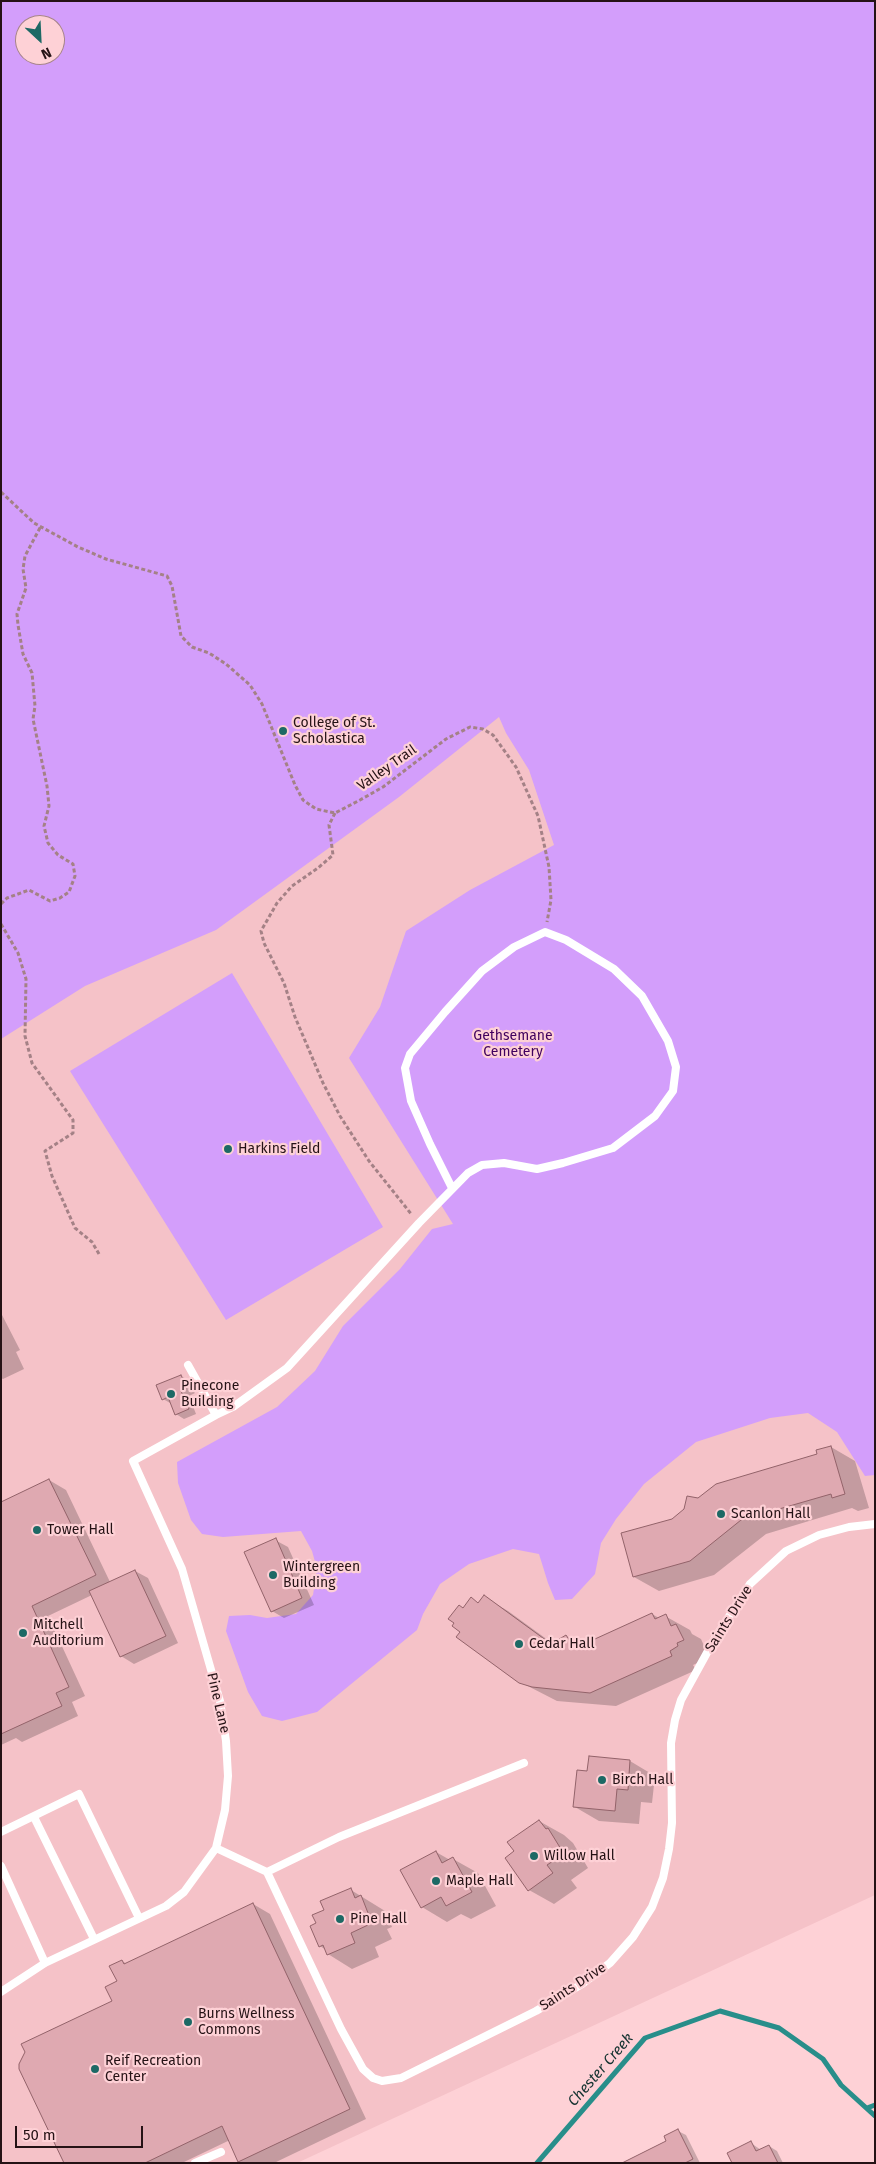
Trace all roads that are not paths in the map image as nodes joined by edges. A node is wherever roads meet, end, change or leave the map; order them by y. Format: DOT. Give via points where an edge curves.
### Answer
graph roads {
  1 [pos="452,1188"];
  2 [pos="188,1364"];
  3 [pos="216,1415"];
  4 [pos="875,1524"];
  5 [pos="524,1763"];
  6 [pos="34,1817"];
  7 [pos="1,1832"];
  8 [pos="216,1848"];
  9 [pos="1,1866"];
  10 [pos="267,1872"];
  11 [pos="139,1918"];
  12 [pos="94,1939"];
  13 [pos="45,1963"];
  14 [pos="1,1992"];
  15 [pos="221,2152"];
  16 [pos="195,2163"];
  1 -- 1 [label="lane" via="482,1164 504,1163 536,1168 613,1148 655,1116 673,1091 676,1067 668,1041 642,996 614,969 566,940 545,932 514,947 482,971 410,1054 406,1068 411,1101"];
  1 -- 3 [label="lane" via="288,1368 233,1407"];
  2 -- 3 [label="lane"];
  3 -- 8 [label="lane, Pine Lane" via="133,1461 182,1569 220,1701 228,1776 225,1810"];
  4 -- 10 [label="lane, Saints Drive" via="819,1535 786,1551 750,1584 681,1700 671,1743 669,1850 652,1907 633,1937 610,1962 582,1984 536,2011 401,2078 382,2081 374,2078 363,2070 341,2029"];
  5 -- 10 [label="lane" via="339,1836"];
  6 -- 7 [label="lane"];
  6 -- 11 [label="lane" via="79,1794"];
  6 -- 12 [label="lane"];
  8 -- 10 [label="lane"];
  8 -- 11 [label="lane, Pine Lane" via="184,1892 166,1906"];
  9 -- 13 [label="lane"];
  11 -- 12 [label="lane, Pine Lane"];
  12 -- 13 [label="lane, Pine Lane"];
  13 -- 14 [label="lane, Pine Lane"];
  15 -- 16 [label="lane"];
}
